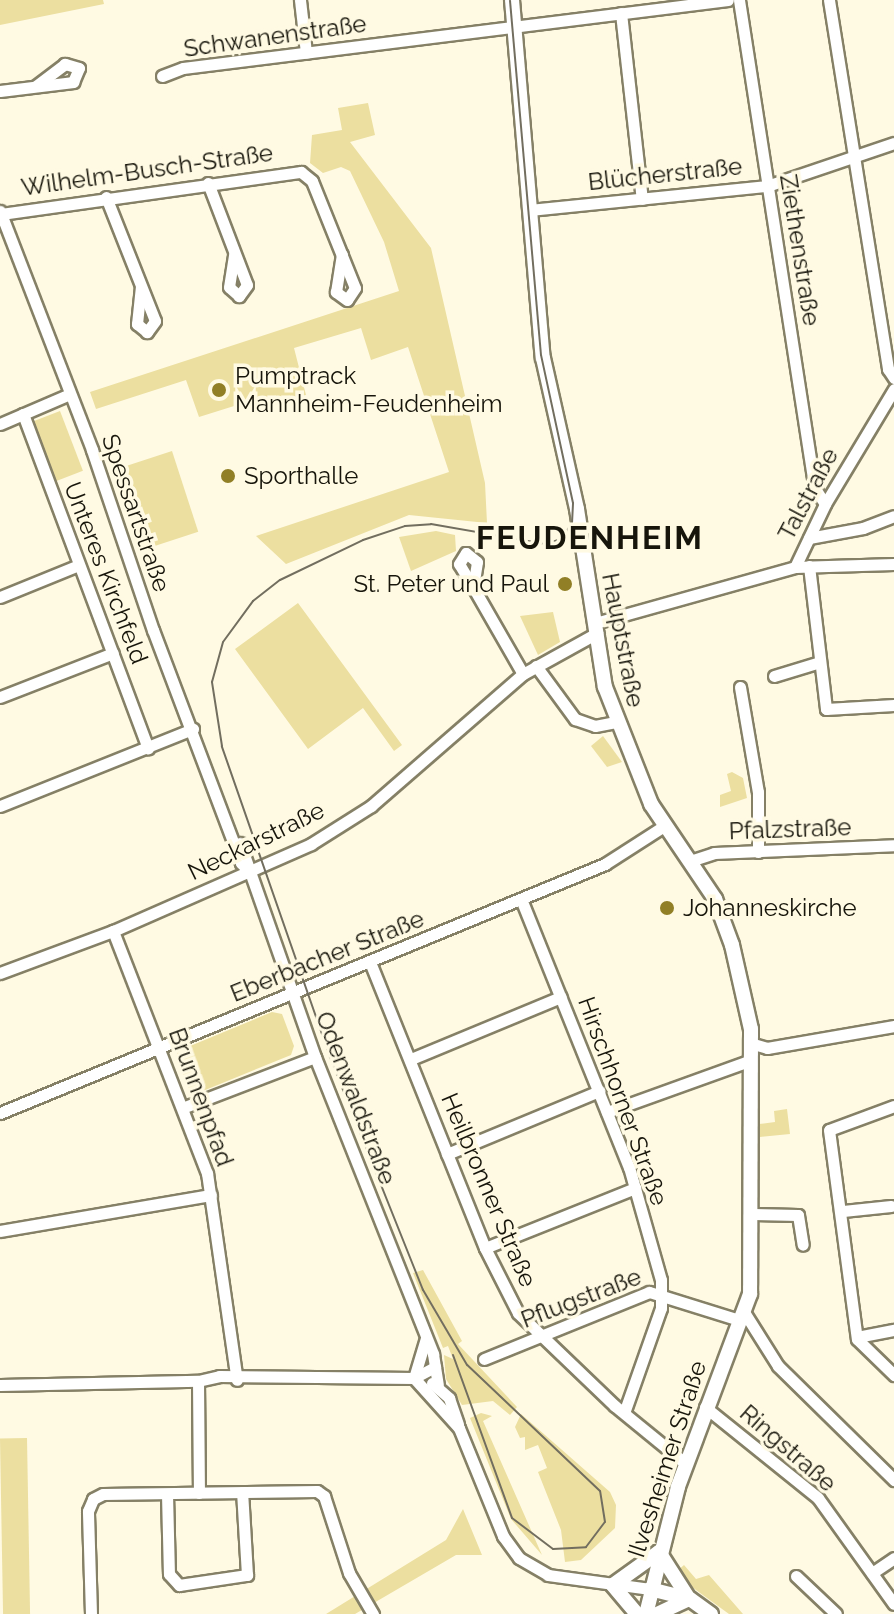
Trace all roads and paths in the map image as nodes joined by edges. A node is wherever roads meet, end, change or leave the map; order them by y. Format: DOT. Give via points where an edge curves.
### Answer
graph roads {
  1 [pos="300,0"];
  2 [pos="512,0"];
  3 [pos="728,0"];
  4 [pos="739,0"];
  5 [pos="829,0"];
  6 [pos="621,13"];
  7 [pos="513,27"];
  8 [pos="306,53"];
  9 [pos="162,76"];
  10 [pos="36,86"];
  11 [pos="0,91"];
  12 [pos="894,143"];
  13 [pos="854,156"];
  14 [pos="208,183"];
  15 [pos="767,186"];
  16 [pos="106,197"];
  17 [pos="642,199"];
  18 [pos="530,210"];
  19 [pos="1,212"];
  20 [pos="234,254"];
  21 [pos="342,254"];
  22 [pos="141,287"];
  23 [pos="894,378"];
  24 [pos="894,389"];
  25 [pos="70,394"];
  26 [pos="23,414"];
  27 [pos="0,424"];
  28 [pos="825,504"];
  29 [pos="894,516"];
  30 [pos="809,538"];
  31 [pos="894,564"];
  32 [pos="79,565"];
  33 [pos="809,566"];
  34 [pos="795,567"];
  35 [pos="473,587"];
  36 [pos="0,597"];
  37 [pos="596,628"];
  38 [pos="113,653"];
  39 [pos="820,662"];
  40 [pos="536,666"];
  41 [pos="523,674"];
  42 [pos="774,676"];
  43 [pos="740,687"];
  44 [pos="0,697"];
  45 [pos="894,705"];
  46 [pos="616,722"];
  47 [pos="193,729"];
  48 [pos="148,748"];
  49 [pos="0,806"];
  50 [pos="664,826"];
  51 [pos="894,845"];
  52 [pos="758,852"];
  53 [pos="690,861"];
  54 [pos="251,873"];
  55 [pos="521,899"];
  56 [pos="113,931"];
  57 [pos="370,962"];
  58 [pos="0,973"];
  59 [pos="294,993"];
  60 [pos="561,997"];
  61 [pos="894,1026"];
  62 [pos="750,1043"];
  63 [pos="160,1047"];
  64 [pos="315,1057"];
  65 [pos="411,1059"];
  66 [pos="749,1061"];
  67 [pos="599,1091"];
  68 [pos="894,1106"];
  69 [pos="185,1107"];
  70 [pos="607,1112"];
  71 [pos="0,1113"];
  72 [pos="447,1154"];
  73 [pos="635,1188"];
  74 [pos="211,1195"];
  75 [pos="891,1206"];
  76 [pos="843,1211"];
  77 [pos="753,1214"];
  78 [pos="0,1231"];
  79 [pos="803,1245"];
  80 [pos="485,1248"];
  81 [pos="662,1293"];
  82 [pos="742,1316"];
  83 [pos="894,1330"];
  84 [pos="426,1337"];
  85 [pos="539,1337"];
  86 [pos="857,1337"];
  87 [pos="484,1359"];
  88 [pos="435,1367"];
  89 [pos="894,1375"];
  90 [pos="414,1378"];
  91 [pos="237,1380"];
  92 [pos="198,1381"];
  93 [pos="0,1385"];
  94 [pos="438,1385"];
  95 [pos="705,1407"];
  96 [pos="624,1413"];
  97 [pos="459,1428"];
  98 [pos="686,1464"];
  99 [pos="894,1480"];
  100 [pos="242,1492"];
  101 [pos="199,1493"];
  102 [pos="167,1494"];
  103 [pos="659,1552"];
  104 [pos="894,1558"];
  105 [pos="872,1573"];
  106 [pos="796,1576"];
  107 [pos="613,1585"];
  108 [pos="650,1589"];
  109 [pos="690,1599"];
  110 [pos="894,1604"];
  111 [pos="91,1614"];
  112 [pos="373,1614"];
  113 [pos="637,1614"];
  114 [pos="646,1614"];
  115 [pos="657,1614"];
  116 [pos="711,1614"];
  117 [pos="836,1614"];
  1 -- 8 [label="street"];
  2 -- 7 [label="street, Hauptstraße"];
  3 -- 6 [label="street, Schwanenstraße"];
  4 -- 15 [label="street, Ziethenstraße"];
  5 -- 13 [label="street"];
  6 -- 7 [label="street, Schwanenstraße"];
  6 -- 17 [label="street"];
  7 -- 8 [label="street, Schwanenstraße"];
  7 -- 18 [label="street, Hauptstraße"];
  8 -- 9 [label="street, Schwanenstraße"];
  10 -- 11 [label="street"];
  12 -- 13 [label="street, Blücherstraße"];
  13 -- 15 [label="street, Blücherstraße"];
  13 -- 23 [label="street" via="888,369"];
  14 -- 16 [label="street, Wilhelm-Busch-Straße"];
  14 -- 20 [label="street"];
  14 -- 21 [label="street, Wilhelm-Busch-Straße" via="308,175"];
  15 -- 17 [label="street, Blücherstraße"];
  15 -- 28 [label="street, Ziethenstraße" via="814,487"];
  16 -- 19 [label="street, Wilhelm-Busch-Straße"];
  16 -- 22 [label="street"];
  17 -- 18 [label="street, Blücherstraße"];
  18 -- 37 [label="street, Hauptstraße" via="543,358"];
  19 -- 25 [label="street, Spessartstraße"];
  24 -- 28 [label="street, Talstraße"];
  25 -- 26 [label="street"];
  25 -- 47 [label="street, Spessartstraße"];
  26 -- 27 [label="street"];
  26 -- 32 [label="street, Unteres Kirchfeld"];
  28 -- 30 [label="street, Talstraße"];
  29 -- 30 [label="street"];
  30 -- 34 [label="street, Talstraße"];
  31 -- 33 [label="street"];
  32 -- 36 [label="street"];
  32 -- 38 [label="street, Unteres Kirchfeld"];
  33 -- 34 [label="street"];
  33 -- 39 [label="street"];
  34 -- 37 [label="street, Talstraße"];
  35 -- 41 [label="street"];
  37 -- 40 [label="street, Neckarstraße"];
  37 -- 46 [label="street, Hauptstraße"];
  38 -- 44 [label="street"];
  38 -- 48 [label="street, Unteres Kirchfeld"];
  39 -- 42 [label="street"];
  39 -- 45 [label="street" via="826,709"];
  40 -- 41 [label="street, Neckarstraße"];
  40 -- 46 [label="street" via="575,719 595,726"];
  41 -- 54 [label="street, Neckarstraße" via="371,806"];
  43 -- 52 [label="street" via="758,792"];
  46 -- 50 [label="street, Hauptstraße"];
  47 -- 48 [label="street"];
  47 -- 54 [label="street, Spessartstraße" via="232,829 250,859"];
  48 -- 49 [label="street"];
  50 -- 53 [label="street, Hauptstraße"];
  50 -- 55 [label="street, Eberbacher Straße" via="605,864"];
  51 -- 52 [label="street, Pfalzstraße"];
  52 -- 53 [label="street, Pfalzstraße" via="701,855"];
  53 -- 62 [label="street, Hauptstraße" via="715,899 732,945 749,1011"];
  54 -- 56 [label="street, Neckarstraße"];
  54 -- 59 [label="street, Odenwaldstraße"];
  55 -- 57 [label="street, Eberbacher Straße"];
  55 -- 60 [label="street, Hirschhorner Straße"];
  56 -- 58 [label="street, Neckarstraße"];
  56 -- 63 [label="street, Brunnenpfad"];
  57 -- 59 [label="street, Eberbacher Straße"];
  57 -- 65 [label="street, Heilbronner Straße"];
  59 -- 63 [label="street, Eberbacher Straße"];
  59 -- 64 [label="street, Odenwaldstraße"];
  60 -- 65 [label="street"];
  60 -- 67 [label="street, Hirschhorner Straße"];
  61 -- 62 [label="street" via="767,1048"];
  62 -- 66 [label="street, Hauptstraße"];
  63 -- 69 [label="street, Brunnenpfad"];
  63 -- 71 [label="street, Eberbacher Straße"];
  64 -- 69 [label="street"];
  64 -- 84 [label="street, Odenwaldstraße"];
  65 -- 72 [label="street, Heilbronner Straße"];
  66 -- 70 [label="street"];
  66 -- 77 [label="street, Hauptstraße"];
  67 -- 70 [label="street, Hirschhorner Straße"];
  67 -- 72 [label="street"];
  68 -- 76 [label="street" via="829,1130"];
  69 -- 74 [label="street, Brunnenpfad"];
  70 -- 73 [label="street, Hirschhorner Straße"];
  72 -- 80 [label="street, Heilbronner Straße"];
  73 -- 80 [label="street"];
  73 -- 81 [label="street, Hirschhorner Straße"];
  74 -- 78 [label="street"];
  74 -- 91 [label="street, Brunnenpfad"];
  75 -- 76 [label="street"];
  76 -- 86 [label="street"];
  77 -- 79 [label="street" via="798,1215"];
  77 -- 82 [label="street, Hauptstraße" via="750,1294"];
  80 -- 85 [label="street, Heilbronner Straße" via="518,1313"];
  81 -- 82 [label="street, Pflugstraße"];
  81 -- 85 [label="street, Pflugstraße" via="649,1292"];
  81 -- 96 [label="street"];
  82 -- 95 [label="street, Ilvesheimer Straße"];
  82 -- 99 [label="street" via="778,1366"];
  83 -- 86 [label="street"];
  84 -- 88 [label="street, Odenwaldstraße"];
  84 -- 90 [label="street"];
  85 -- 87 [label="street, Pflugstraße"];
  85 -- 96 [label="street, Heilbronner Straße"];
  86 -- 89 [label="street"];
  88 -- 90 [label="street"];
  88 -- 94 [label="street, Odenwaldstraße"];
  90 -- 91 [label="street"];
  90 -- 94 [label="street"];
  90 -- 97 [label="street, Odenwaldstraße"];
  91 -- 92 [label="street" via="219,1386"];
  92 -- 93 [label="street"];
  92 -- 101 [label="street"];
  94 -- 97 [label="street, Odenwaldstraße" via="453,1406"];
  95 -- 98 [label="street, Ilvesheimer Straße"];
  95 -- 105 [label="street, Ringstraße" via="818,1498"];
  96 -- 98 [label="street, Heilbronner Straße"];
  97 -- 107 [label="street, Odenwaldstraße" via="503,1536 519,1558 548,1575"];
  98 -- 103 [label="street, Ilvesheimer Straße"];
  100 -- 101 [label="street"];
  100 -- 102 [label="street" via="247,1575 179,1585 169,1574"];
  100 -- 112 [label="street" via="317,1491 324,1496 349,1573"];
  101 -- 102 [label="street"];
  102 -- 111 [label="street" via="93,1499 88,1511"];
  103 -- 107 [label="street"];
  103 -- 108 [label="street, Ilvesheimer Straße"];
  103 -- 109 [label="street"];
  104 -- 105 [label="street"];
  105 -- 110 [label="street, Ringstraße"];
  106 -- 117 [label="street"];
  107 -- 108 [label="street, Odenwaldstraße"];
  107 -- 113 [label="street"];
  108 -- 109 [label="street, Odenwaldstraße"];
  108 -- 114 [label="street, Ilvesheimer Straße"];
  109 -- 115 [label="street"];
  109 -- 116 [label="street, Odenwaldstraße"];
}
